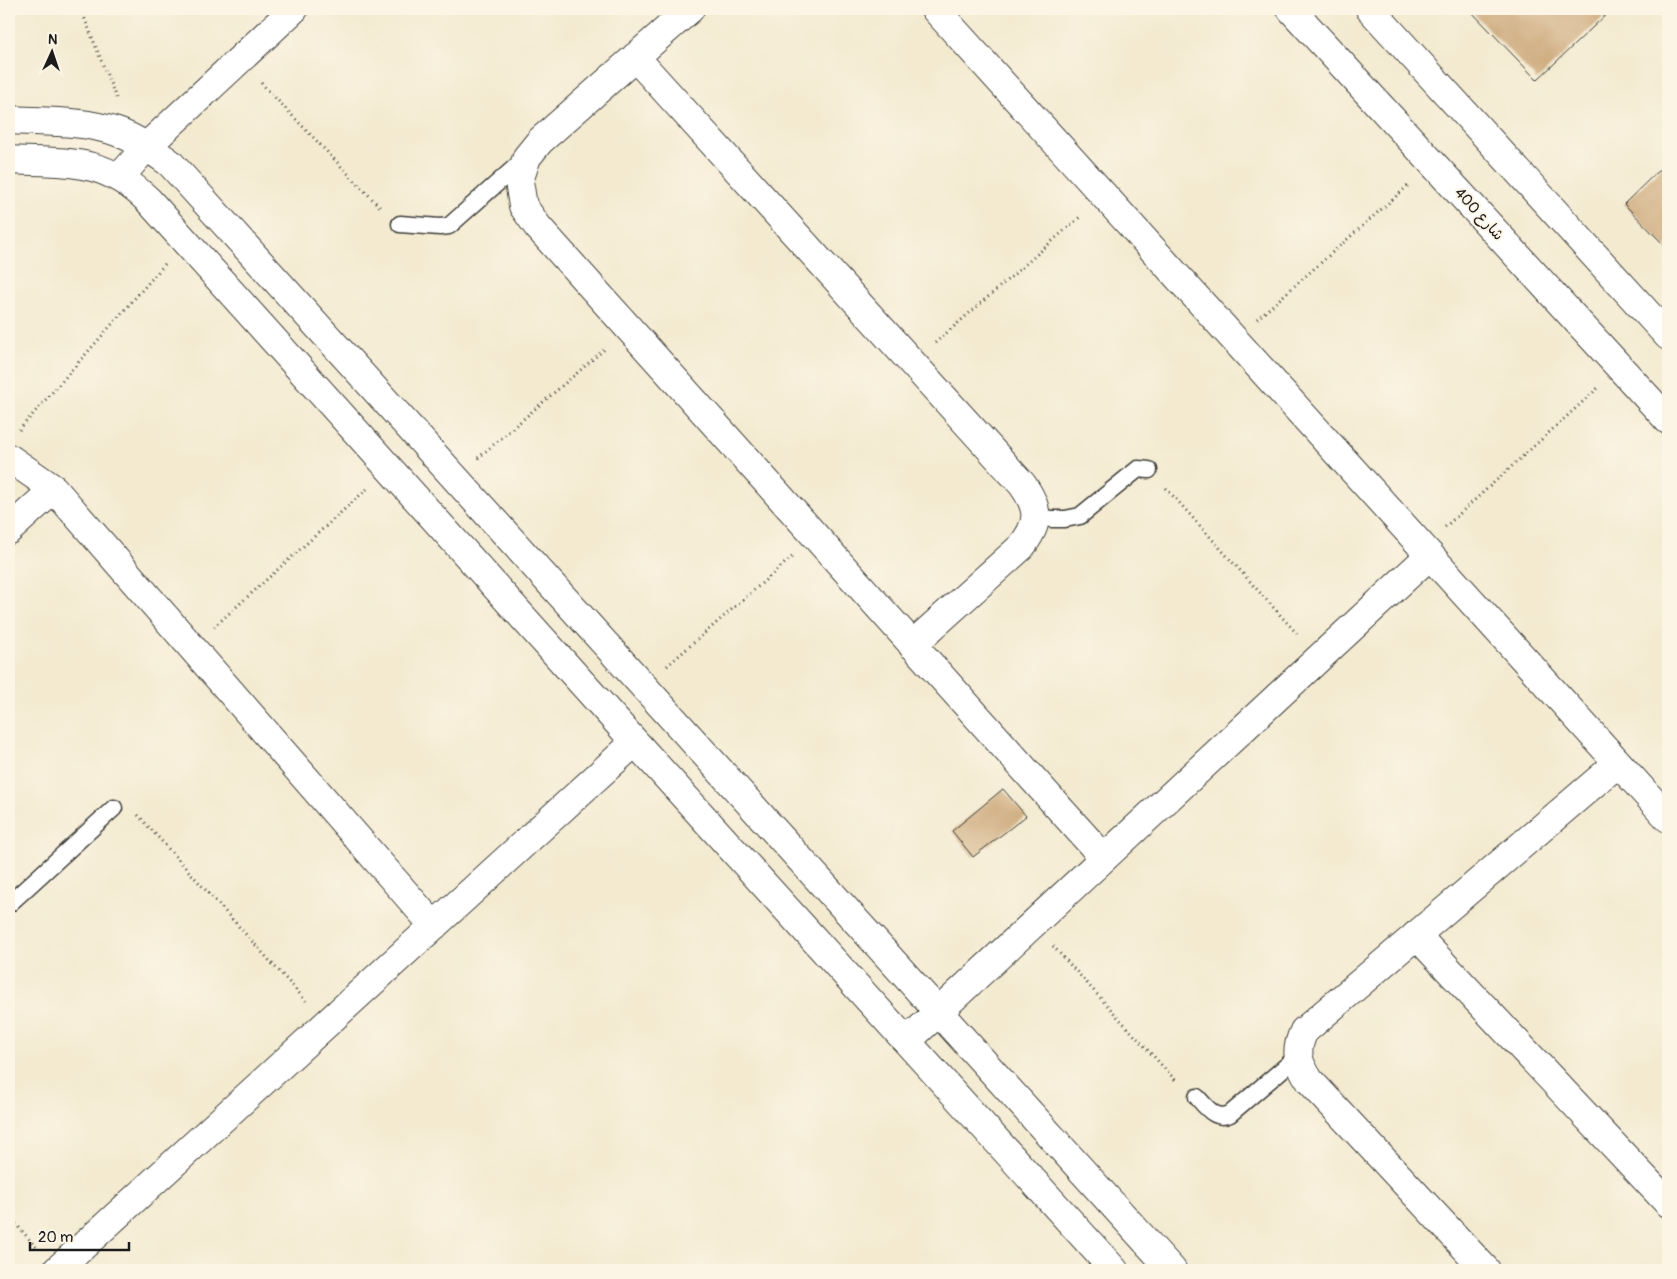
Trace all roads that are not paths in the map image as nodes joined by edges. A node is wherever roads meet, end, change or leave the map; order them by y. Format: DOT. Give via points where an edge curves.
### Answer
graph roads {
  1 [pos="294,9"];
  2 [pos="690,9"];
  3 [pos="935,9"];
  4 [pos="1290,9"];
  5 [pos="1370,9"];
  6 [pos="635,57"];
  7 [pos="9,120"];
  8 [pos="140,142"];
  9 [pos="527,158"];
  10 [pos="9,160"];
  11 [pos="120,177"];
  12 [pos="400,224"];
  13 [pos="1668,336"];
  14 [pos="1668,420"];
  15 [pos="12,446"];
  16 [pos="1149,470"];
  17 [pos="54,489"];
  18 [pos="1036,516"];
  19 [pos="9,530"];
  20 [pos="1426,551"];
  21 [pos="912,645"];
  22 [pos="635,742"];
  23 [pos="1618,763"];
  24 [pos="114,808"];
  25 [pos="1668,818"];
  26 [pos="1104,858"];
  27 [pos="9,904"];
  28 [pos="434,926"];
  29 [pos="1416,935"];
  30 [pos="938,1012"];
  31 [pos="907,1041"];
  32 [pos="1298,1056"];
  33 [pos="1197,1098"];
  34 [pos="1668,1203"];
  35 [pos="57,1270"];
  36 [pos="1114,1270"];
  37 [pos="1172,1270"];
  38 [pos="1486,1270"];
  1 -- 8 [label="street" via="240,61"];
  2 -- 6 [label="street"];
  3 -- 20 [label="street"];
  4 -- 14 [label="street, شارع 400"];
  5 -- 13 [label="street"];
  6 -- 9 [label="street" via="540,141"];
  6 -- 18 [label="street" via="1022,484 1032,498"];
  7 -- 8 [label="street" via="81,125 116,132"];
  8 -- 11 [label="street"];
  8 -- 30 [label="street" via="170,164 189,184"];
  9 -- 12 [label="lane" via="450,226"];
  9 -- 21 [label="street" via="519,181 523,206 538,227"];
  10 -- 11 [label="street" via="79,164"];
  11 -- 22 [label="street" via="149,201"];
  15 -- 17 [label="street"];
  16 -- 18 [label="lane" via="1138,469 1080,516 1051,519"];
  17 -- 19 [label="street"];
  17 -- 28 [label="street"];
  18 -- 21 [label="street" via="1032,533 1021,547"];
  20 -- 23 [label="street"];
  20 -- 26 [label="street" via="1319,658"];
  21 -- 26 [label="street"];
  22 -- 28 [label="street"];
  22 -- 31 [label="street"];
  23 -- 25 [label="street"];
  23 -- 29 [label="street"];
  24 -- 27 [label="lane"];
  26 -- 30 [label="street"];
  28 -- 35 [label="street"];
  29 -- 32 [label="street" via="1304,1031 1298,1043"];
  29 -- 34 [label="street"];
  30 -- 31 [label="street"];
  30 -- 37 [label="street"];
  31 -- 36 [label="street"];
  32 -- 33 [label="lane" via="1224,1117 1212,1112"];
  32 -- 38 [label="street" via="1310,1081"];
}
